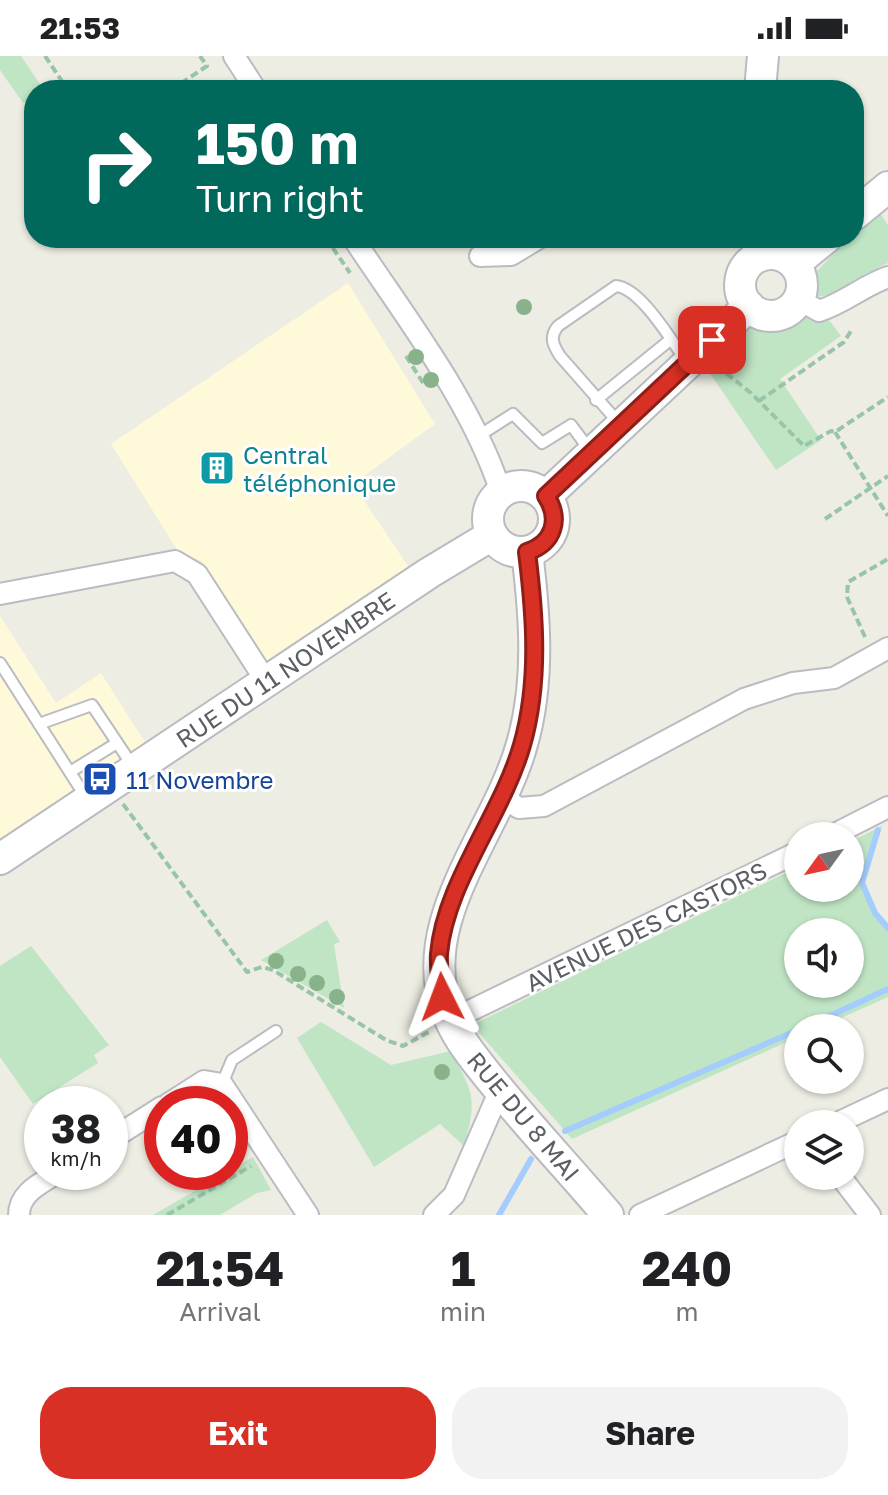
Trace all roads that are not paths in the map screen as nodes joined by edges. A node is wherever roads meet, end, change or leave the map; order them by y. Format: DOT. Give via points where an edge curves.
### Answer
graph roads {
  1 [pos="763,56"];
  2 [pos="234,57"];
  3 [pos="249,80"];
  4 [pos="761,80"];
  5 [pos="888,187"];
  6 [pos="864,207"];
  7 [pos="359,248"];
  8 [pos="523,248"];
  9 [pos="756,248"];
  10 [pos="814,248"];
  11 [pos="480,256"];
  12 [pos="794,264"];
  13 [pos="888,277"];
  14 [pos="798,299"];
  15 [pos="749,306"];
  16 [pos="686,352"];
  17 [pos="596,400"];
  18 [pos="622,426"];
  19 [pos="480,435"];
  20 [pos="592,453"];
  21 [pos="501,492"];
  22 [pos="546,496"];
  23 [pos="492,535"];
  24 [pos="527,552"];
  25 [pos="0,594"];
  26 [pos="881,652"];
  27 [pos="0,663"];
  28 [pos="266,681"];
  29 [pos="39,724"];
  30 [pos="117,743"];
  31 [pos="135,770"];
  32 [pos="70,772"];
  33 [pos="99,794"];
  34 [pos="504,798"];
  35 [pos="888,807"];
  36 [pos="859,822"];
  37 [pos="0,859"];
  38 [pos="784,859"];
  39 [pos="451,1020"];
  40 [pos="276,1031"];
  41 [pos="222,1084"];
  42 [pos="196,1086"];
  43 [pos="500,1090"];
  44 [pos="888,1099"];
  45 [pos="864,1110"];
  46 [pos="784,1148"];
  47 [pos="31,1190"];
  48 [pos="851,1190"];
  49 [pos="596,1209"];
  50 [pos="19,1215"];
  51 [pos="308,1215"];
  52 [pos="434,1215"];
  53 [pos="640,1215"];
  54 [pos="870,1215"];
  1 -- 4 [label="street"];
  2 -- 3 [label="street"];
  5 -- 6 [label="street"];
  7 -- 19 [label="street"];
  8 -- 11 [label="street" via="511,255"];
  9 -- 12 [label="street"];
  9 -- 15 [label="street" via="741,279"];
  10 -- 12 [label="street"];
  12 -- 14 [label="street" via="801,281"];
  13 -- 14 [label="street" via="819,311"];
  14 -- 15 [label="street" via="775,316"];
  15 -- 16 [label="street"];
  16 -- 17 [label="lane"];
  16 -- 17 [label="lane" via="625,287 616,286 552,333 553,344"];
  16 -- 18 [label="street"];
  17 -- 18 [label="lane"];
  18 -- 20 [label="street"];
  19 -- 20 [label="lane" via="513,414 542,443 571,425"];
  19 -- 21 [label="street"];
  20 -- 22 [label="street"];
  21 -- 22 [label="street" via="519,485"];
  21 -- 23 [label="street" via="489,507"];
  22 -- 24 [label="street" via="555,525 545,542"];
  23 -- 24 [label="street" via="507,549"];
  23 -- 28 [label="street, RUE DU 11 NOVEMBRE"];
  24 -- 34 [label="street, RUE DU 8 MAI" via="535,652 531,709"];
  25 -- 28 [label="street" via="175,561 197,574"];
  26 -- 34 [label="street" via="834,678 793,683 744,699 544,806 519,808"];
  27 -- 29 [label="lane"];
  28 -- 31 [label="street, RUE DU 11 NOVEMBRE"];
  29 -- 30 [label="lane" via="92,705"];
  29 -- 32 [label="lane"];
  30 -- 31 [label="lane"];
  30 -- 32 [label="lane"];
  31 -- 33 [label="street, RUE DU 11 NOVEMBRE"];
  32 -- 33 [label="lane"];
  33 -- 37 [label="street, RUE DU 11 NOVEMBRE"];
  34 -- 39 [label="street, RUE DU 8 MAI" via="450,905 439,954 442,997"];
  35 -- 36 [label="street"];
  38 -- 39 [label="street, AVENUE DES CASTORS"];
  39 -- 43 [label="street, RUE DU 8 MAI"];
  40 -- 41 [label="lane" via="232,1060"];
  41 -- 42 [label="street" via="204,1081"];
  41 -- 51 [label="street"];
  43 -- 49 [label="street, RUE DU 8 MAI"];
  43 -- 52 [label="street" via="454,1195"];
  44 -- 45 [label="street"];
  46 -- 53 [label="street"];
  47 -- 50 [label="street" via="19,1204"];
  48 -- 54 [label="street"];
}
